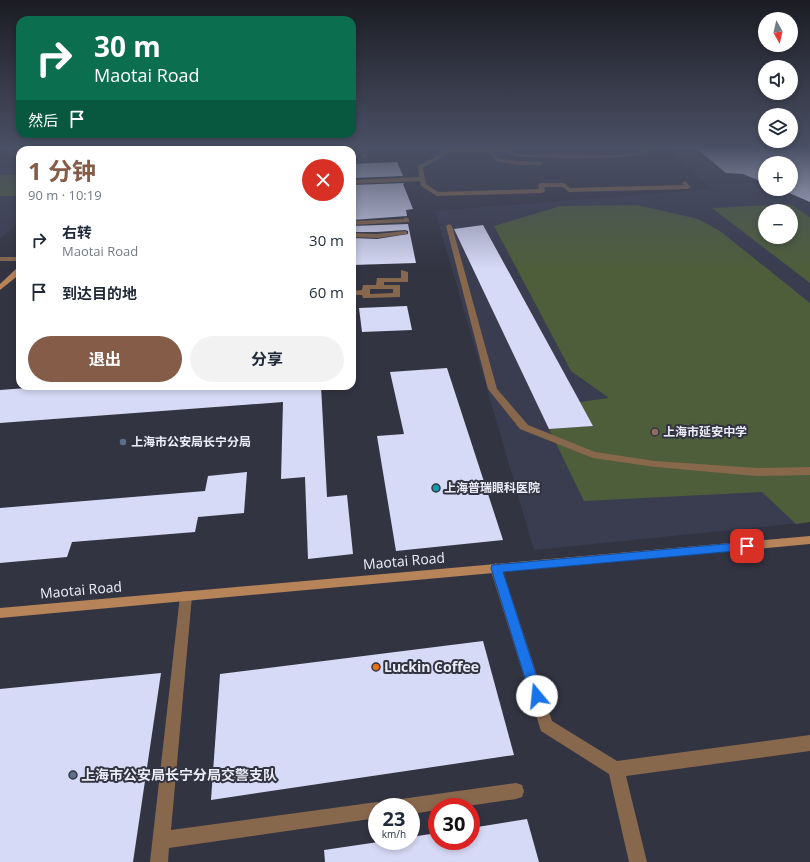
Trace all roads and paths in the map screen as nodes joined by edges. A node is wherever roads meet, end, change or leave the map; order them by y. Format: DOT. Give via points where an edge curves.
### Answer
graph roads {
  1 [pos="428,188"];
  2 [pos="541,188"];
  3 [pos="567,188"];
  4 [pos="639,188"];
  5 [pos="406,219"];
  6 [pos="374,222"];
  7 [pos="356,223"];
  8 [pos="449,226"];
  9 [pos="405,234"];
  10 [pos="356,235"];
  11 [pos="377,236"];
  12 [pos="0,259"];
  13 [pos="16,259"];
  14 [pos="404,272"];
  15 [pos="16,274"];
  16 [pos="380,287"];
  17 [pos="0,288"];
  18 [pos="366,292"];
  19 [pos="356,293"];
  20 [pos="810,471"];
  21 [pos="810,540"];
  22 [pos="496,568"];
  23 [pos="186,596"];
  24 [pos="0,613"];
  25 [pos="810,743"];
  26 [pos="616,769"];
  27 [pos="516,791"];
  28 [pos="420,804"];
  29 [pos="368,811"];
  30 [pos="162,840"];
  31 [pos="160,862"];
  32 [pos="638,862"];
  1 -- 2 [label="street" via="437,194 542,191"];
  3 -- 4 [label="street"];
  5 -- 6 [label="street" via="407,221"];
  6 -- 7 [label="street"];
  6 -- 11 [label="street"];
  8 -- 20 [label="street" via="493,389 524,427 593,455 655,464 757,472"];
  9 -- 11 [label="street"];
  10 -- 11 [label="street"];
  12 -- 13 [label="street"];
  14 -- 16 [label="street" via="405,280 380,280"];
  15 -- 17 [label="street"];
  16 -- 18 [label="street" via="366,287"];
  16 -- 18 [label="street" via="397,287 397,295 366,296"];
  18 -- 19 [label="street"];
  21 -- 22 [label="street, Maotai Road"];
  22 -- 23 [label="street, Maotai Road"];
  22 -- 26 [label="street" via="546,726"];
  23 -- 24 [label="street, Maotai Road"];
  23 -- 30 [label="street"];
  25 -- 26 [label="street"];
  26 -- 32 [label="street"];
  27 -- 28 [label="street"];
  29 -- 30 [label="street"];
  30 -- 31 [label="street"];
}
